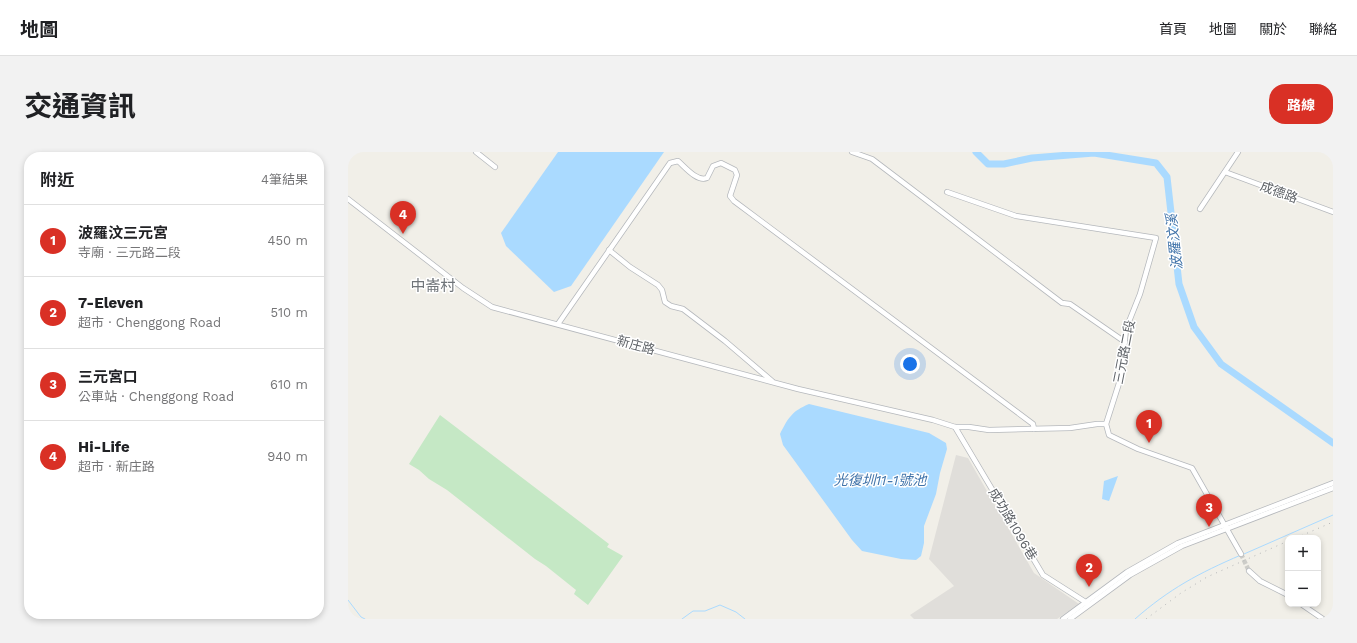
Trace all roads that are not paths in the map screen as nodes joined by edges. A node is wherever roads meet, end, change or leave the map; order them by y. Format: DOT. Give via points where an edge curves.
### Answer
graph roads {
  1 [pos="476,152"];
  2 [pos="852,152"];
  3 [pos="1238,152"];
  4 [pos="495,167"];
  5 [pos="1225,172"];
  6 [pos="947,192"];
  7 [pos="348,199"];
  8 [pos="1200,209"];
  9 [pos="1333,212"];
  10 [pos="610,250"];
  11 [pos="558,324"];
  12 [pos="1125,342"];
  13 [pos="773,382"];
  14 [pos="1106,424"];
  15 [pos="955,427"];
  16 [pos="1034,429"];
  17 [pos="1333,483"];
  18 [pos="1333,488"];
  19 [pos="1224,526"];
  20 [pos="1242,554"];
  21 [pos="1249,571"];
  22 [pos="1285,594"];
  23 [pos="1087,604"];
  24 [pos="1305,607"];
  25 [pos="1063,619"];
  26 [pos="1070,619"];
  27 [pos="1323,619"];
  1 -- 4 [label="street"];
  2 -- 12 [label="street" via="872,158 1062,303 1070,304"];
  3 -- 5 [label="street"];
  5 -- 8 [label="street"];
  5 -- 9 [label="street, 成德路"];
  6 -- 12 [label="street, 三元路二段" via="1016,216 1156,238 1140,294 1126,329"];
  7 -- 11 [label="street, 新庄路" via="492,307"];
  10 -- 11 [label="street"];
  10 -- 13 [label="street" via="658,285 665,302 683,309"];
  10 -- 16 [label="street" via="670,163 678,161 699,178 704,179 713,166 721,163 735,170 737,175 730,196 734,201 1033,424"];
  11 -- 13 [label="street, 新庄路"];
  12 -- 14 [label="street, 三元路二段" via="1121,377"];
  13 -- 15 [label="street, 新庄路"];
  14 -- 16 [label="street, 新庄路"];
  14 -- 19 [label="street" via="1109,435 1138,449 1192,468"];
  15 -- 16 [label="street, 新庄路" via="970,426 989,430"];
  15 -- 23 [label="street, 成功路1096巷" via="1043,575"];
  17 -- 19 [label="street"];
  18 -- 19 [label="street"];
  19 -- 20 [label="street"];
  19 -- 23 [label="street" via="1154,561"];
  21 -- 22 [label="street" via="1260,581"];
  23 -- 25 [label="street"];
  23 -- 26 [label="street"];
  24 -- 27 [label="street"];
}
